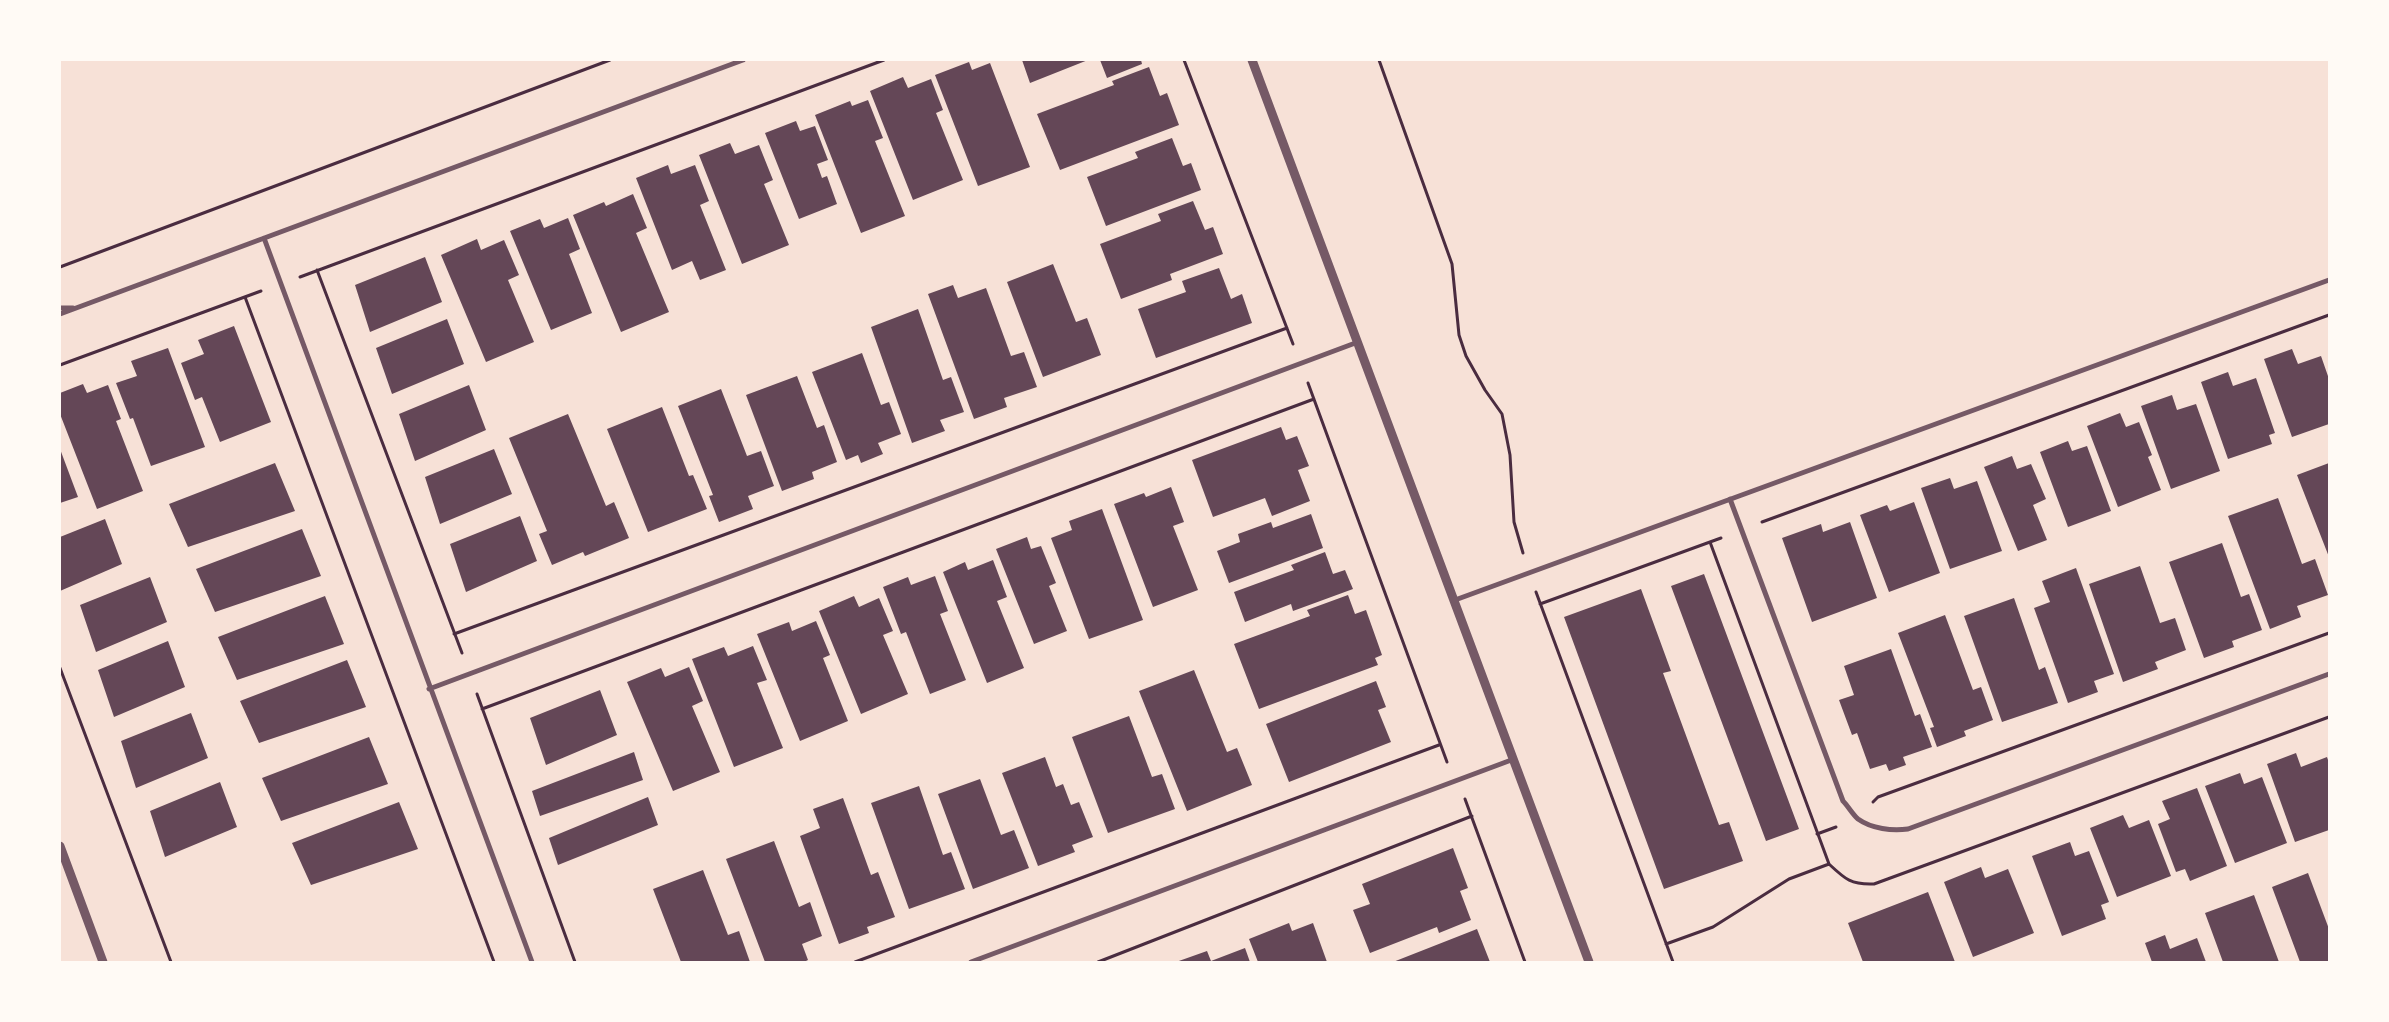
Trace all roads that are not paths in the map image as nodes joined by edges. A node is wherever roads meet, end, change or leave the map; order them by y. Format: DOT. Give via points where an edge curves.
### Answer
graph roads {
  1 [pos="743,60"];
  2 [pos="1252,60"];
  3 [pos="264,238"];
  4 [pos="2329,280"];
  5 [pos="76,307"];
  6 [pos="60,308"];
  7 [pos="60,314"];
  8 [pos="1358,342"];
  9 [pos="1730,499"];
  10 [pos="1455,600"];
  11 [pos="2329,674"];
  12 [pos="429,689"];
  13 [pos="1514,759"];
  14 [pos="60,846"];
  15 [pos="103,962"];
  16 [pos="532,962"];
  17 [pos="971,962"];
  18 [pos="1589,962"];
  1 -- 3 [label="street"];
  2 -- 8 [label="street"];
  3 -- 5 [label="street"];
  3 -- 12 [label="street"];
  4 -- 9 [label="street"];
  5 -- 6 [label="street"];
  5 -- 7 [label="street"];
  8 -- 10 [label="street"];
  8 -- 12 [label="street"];
  9 -- 10 [label="street"];
  9 -- 11 [label="street" via="1843,801 1858,819 1894,831 1908,829"];
  10 -- 13 [label="street"];
  12 -- 16 [label="street"];
  13 -- 17 [label="street"];
  13 -- 18 [label="street"];
  14 -- 15 [label="street"];
}
